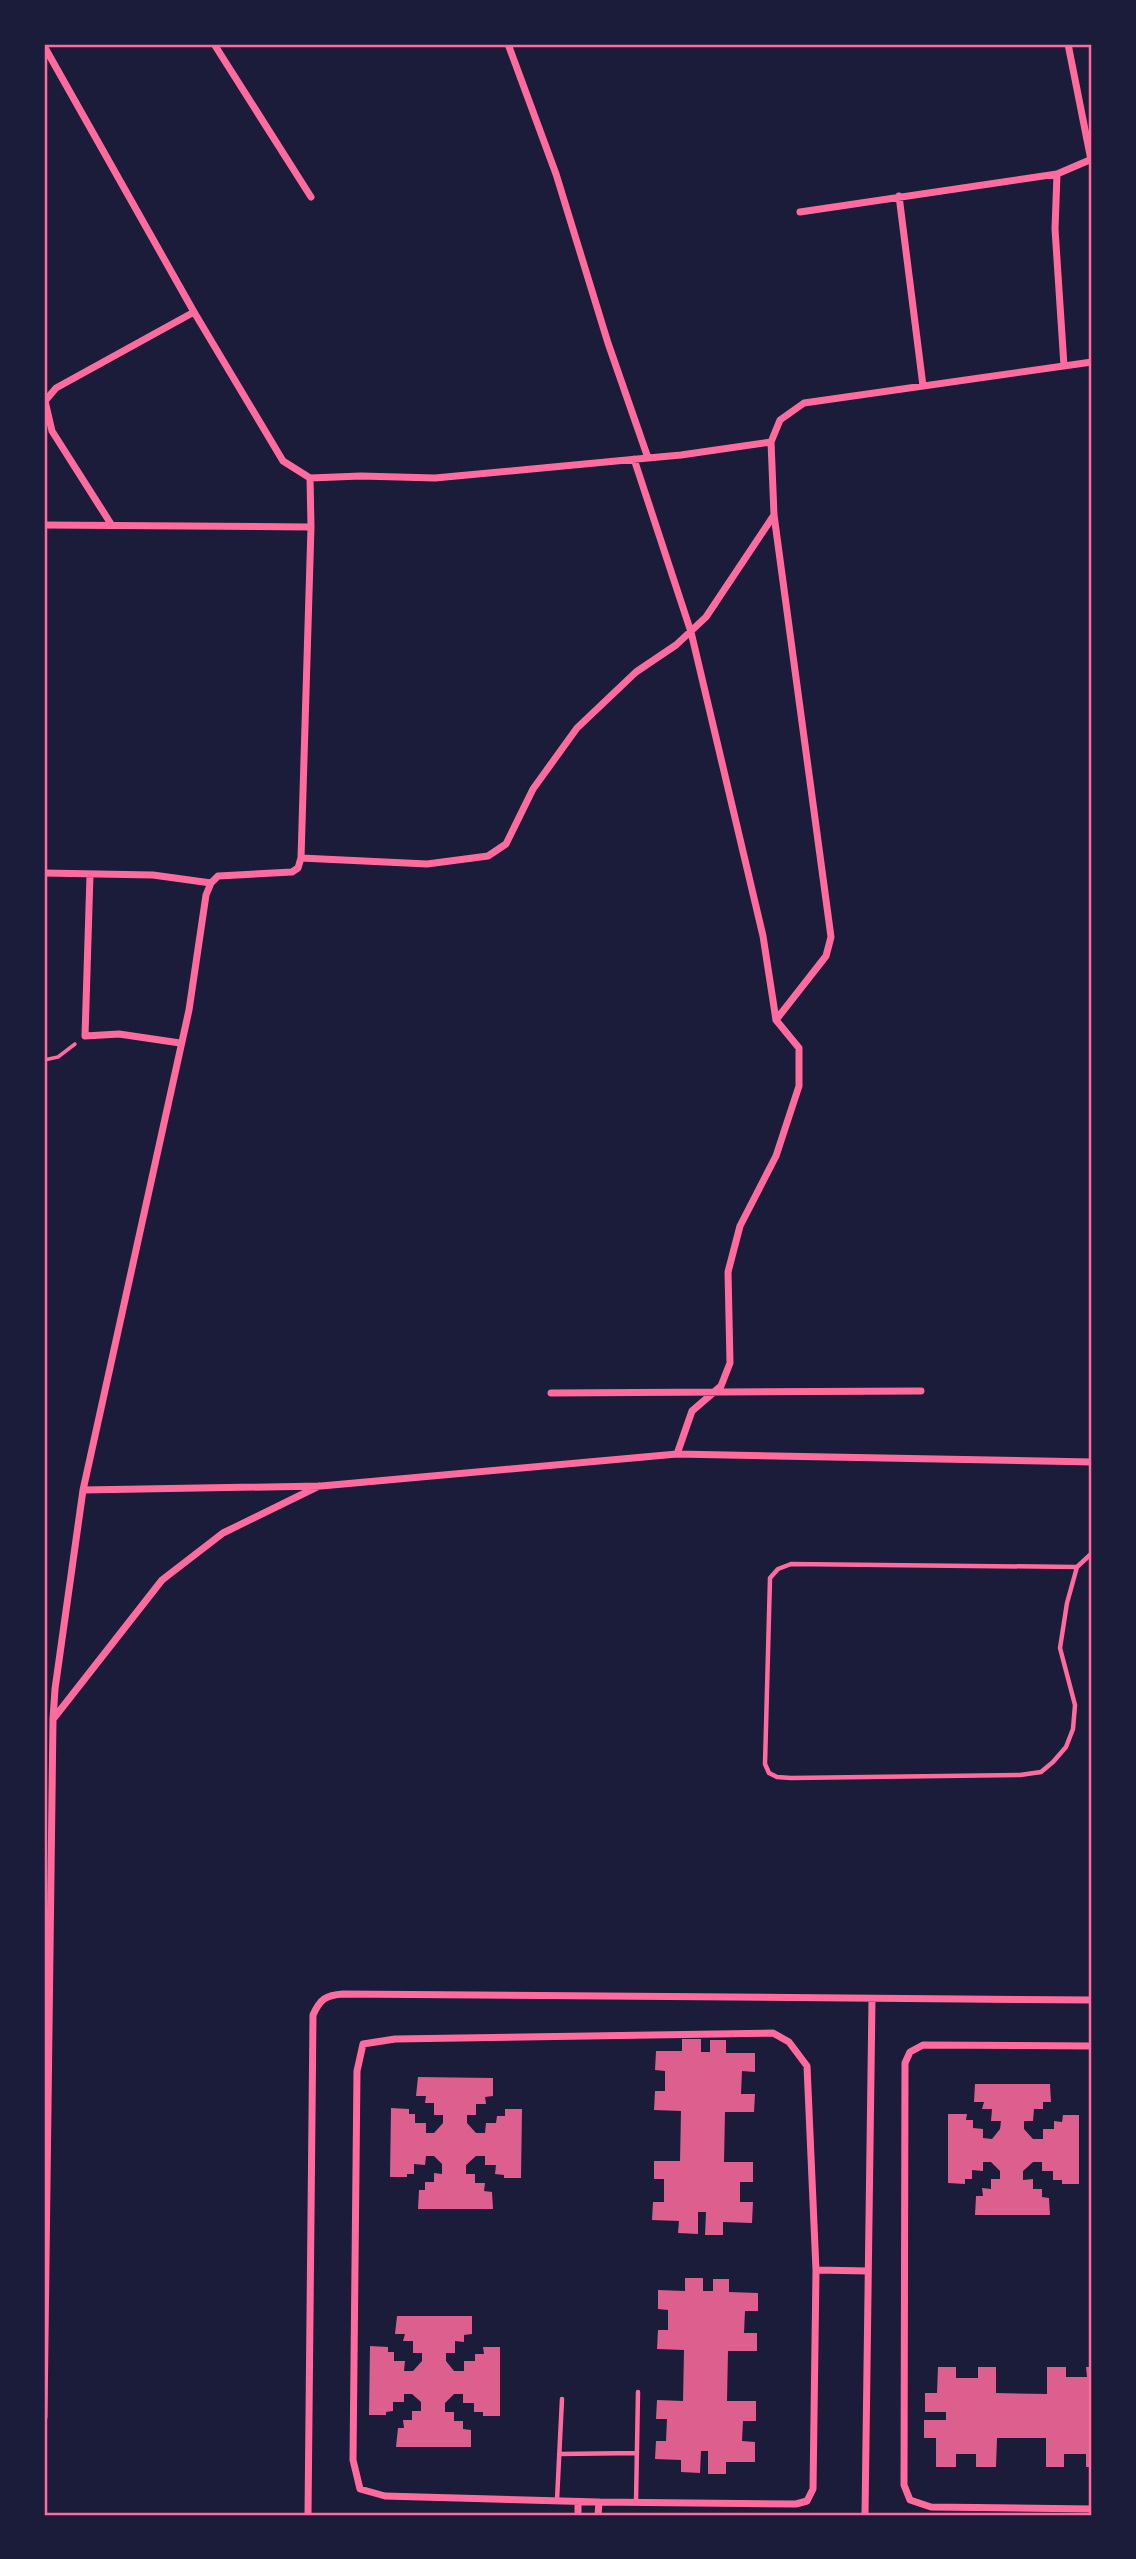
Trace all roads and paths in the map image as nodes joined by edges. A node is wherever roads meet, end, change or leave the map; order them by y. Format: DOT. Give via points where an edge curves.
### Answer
graph roads {
  1 [pos="214,44"];
  2 [pos="508,44"];
  3 [pos="1068,44"];
  4 [pos="44,46"];
  5 [pos="1091,159"];
  6 [pos="1057,174"];
  7 [pos="899,196"];
  8 [pos="311,197"];
  9 [pos="800,212"];
  10 [pos="194,312"];
  11 [pos="1092,362"];
  12 [pos="1064,366"];
  13 [pos="923,386"];
  14 [pos="771,442"];
  15 [pos="648,458"];
  16 [pos="634,459"];
  17 [pos="310,478"];
  18 [pos="774,515"];
  19 [pos="111,524"];
  20 [pos="44,525"];
  21 [pos="311,527"];
  22 [pos="691,632"];
  23 [pos="301,858"];
  24 [pos="44,873"];
  25 [pos="90,875"];
  26 [pos="211,883"];
  27 [pos="776,1020"];
  28 [pos="85,1036"];
  29 [pos="180,1043"];
  30 [pos="44,1060"];
  31 [pos="921,1391"];
  32 [pos="712,1392"];
  33 [pos="551,1393"];
  34 [pos="677,1454"];
  35 [pos="1092,1462"];
  36 [pos="321,1486"];
  37 [pos="83,1490"];
  38 [pos="1092,1553"];
  39 [pos="1077,1567"];
  40 [pos="44,1718"];
  41 [pos="54,1719"];
  42 [pos="872,1999"];
  43 [pos="1092,2000"];
  44 [pos="1092,2046"];
  45 [pos="45,2238"];
  46 [pos="816,2270"];
  47 [pos="868,2271"];
  48 [pos="638,2392"];
  49 [pos="562,2399"];
  50 [pos="44,2417"];
  51 [pos="637,2453"];
  52 [pos="559,2454"];
  53 [pos="557,2501"];
  54 [pos="578,2501"];
  55 [pos="598,2502"];
  56 [pos="636,2502"];
  57 [pos="1092,2509"];
  58 [pos="308,2515"];
  59 [pos="578,2515"];
  60 [pos="598,2515"];
  61 [pos="865,2515"];
  1 -- 8 [label="street"];
  2 -- 15 [label="street" via="556,174"];
  3 -- 5 [label="street"];
  4 -- 10 [label="street"];
  5 -- 6 [label="street"];
  6 -- 7 [label="street"];
  6 -- 12 [label="street" via="1054,218"];
  7 -- 9 [label="street"];
  7 -- 13 [label="street"];
  10 -- 17 [label="street" via="284,461"];
  10 -- 19 [label="street" via="56,388 45,401 52,431"];
  11 -- 12 [label="street"];
  12 -- 13 [label="street"];
  13 -- 14 [label="street" via="804,404 779,420"];
  14 -- 15 [label="street"];
  14 -- 18 [label="street"];
  15 -- 16 [label="street"];
  16 -- 17 [label="street" via="435,478"];
  16 -- 22 [label="street"];
  17 -- 21 [label="street"];
  18 -- 22 [label="street" via="725,592"];
  18 -- 27 [label="street" via="831,937 826,956"];
  19 -- 20 [label="street"];
  19 -- 21 [label="street"];
  21 -- 23 [label="street"];
  22 -- 23 [label="street" via="636,672 577,727 533,789 506,844 488,856 427,863"];
  22 -- 27 [label="street" via="763,936"];
  23 -- 26 [label="street" via="292,872 218,876"];
  24 -- 25 [label="street"];
  25 -- 26 [label="street" via="153,875"];
  25 -- 28 [label="street"];
  26 -- 29 [label="street"];
  27 -- 32 [label="street" via="799,1048 799,1086 776,1156 740,1226 728,1272 730,1363 720,1386"];
  28 -- 29 [label="street" via="119,1034"];
  28 -- 30 [label="path" via="58,1057"];
  29 -- 37 [label="street"];
  31 -- 32 [label="street"];
  32 -- 33 [label="street"];
  32 -- 34 [label="street" via="692,1411"];
  34 -- 35 [label="street"];
  34 -- 36 [label="street"];
  36 -- 37 [label="street"];
  36 -- 41 [label="street" via="223,1533 162,1580"];
  37 -- 41 [label="street"];
  38 -- 39 [label="lane"];
  39 -- 39 [label="lane" via="791,1564 778,1569 770,1578 765,1764 769,1773 791,1779 1041,1772 1066,1747 1073,1729 1075,1705 1060,1648"];
  40 -- 41 [label="lane"];
  41 -- 45 [label="street"];
  42 -- 43 [label="street"];
  42 -- 47 [label="street"];
  42 -- 58 [label="street" via="343,1994 326,1996 318,2003 313,2015"];
  44 -- 57 [label="street" via="923,2045 910,2052 905,2063 904,2485 910,2500 931,2507"];
  45 -- 50 [label="street"];
  46 -- 47 [label="street"];
  46 -- 53 [label="street" via="807,2066 789,2042 774,2033 395,2039 363,2044 357,2071 353,2446 360,2489 385,2496"];
  46 -- 56 [label="street" via="813,2489 807,2501"];
  47 -- 61 [label="street"];
  48 -- 51 [label="lane"];
  49 -- 52 [label="lane"];
  51 -- 52 [label="lane"];
  51 -- 56 [label="lane"];
  52 -- 53 [label="lane"];
  53 -- 54 [label="street"];
  54 -- 55 [label="street"];
  54 -- 59 [label="street"];
  55 -- 56 [label="street"];
  55 -- 60 [label="street"];
}
